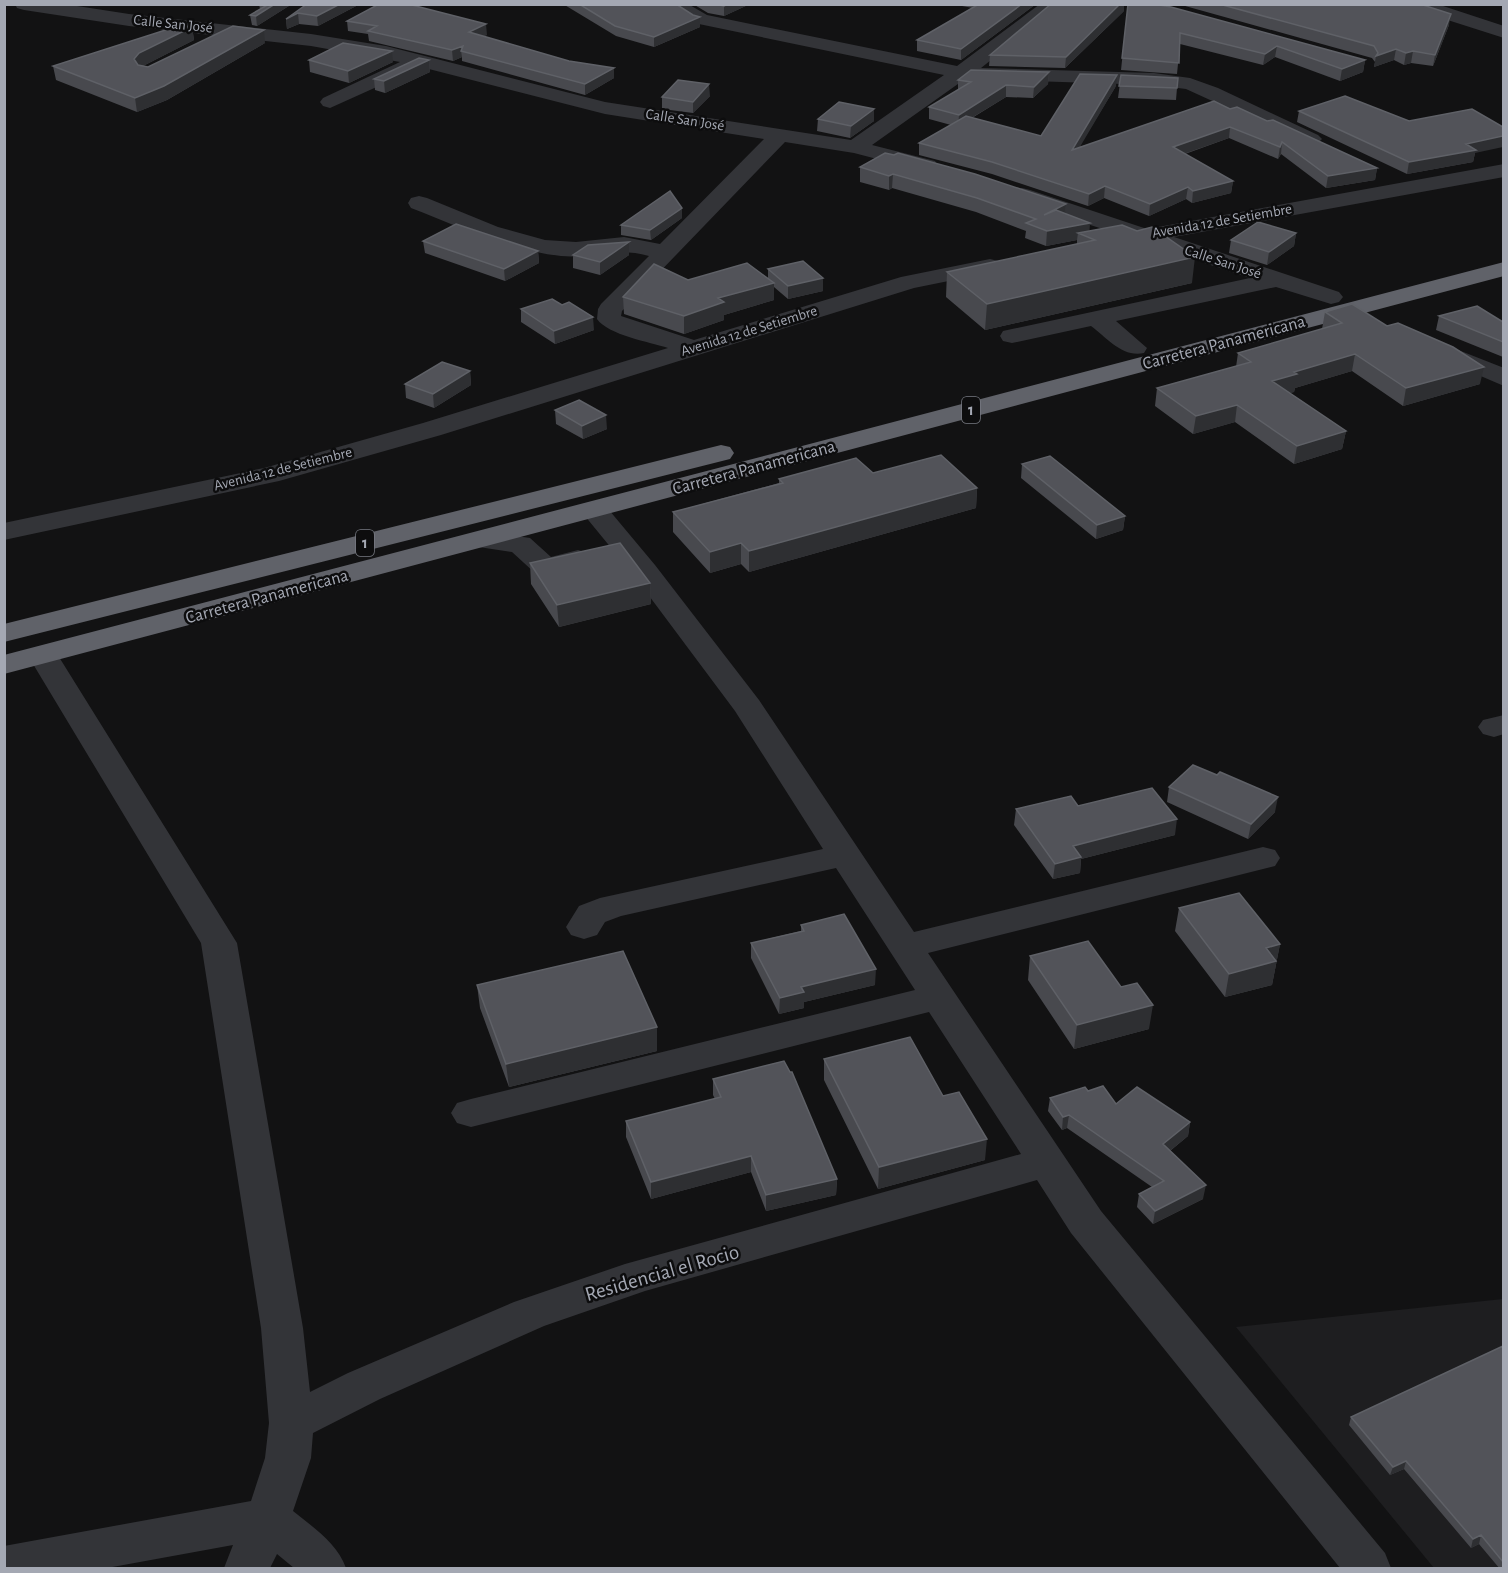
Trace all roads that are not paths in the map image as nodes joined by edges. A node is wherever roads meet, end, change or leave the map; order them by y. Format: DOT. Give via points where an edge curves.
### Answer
graph roads {
  1 [pos="24,4"];
  2 [pos="155,4"];
  3 [pos="673,4"];
  4 [pos="1052,4"];
  5 [pos="1417,4"];
  6 [pos="292,16"];
  7 [pos="129,20"];
  8 [pos="341,25"];
  9 [pos="231,31"];
  10 [pos="1503,32"];
  11 [pos="264,33"];
  12 [pos="311,40"];
  13 [pos="200,47"];
  14 [pos="419,60"];
  15 [pos="961,73"];
  16 [pos="330,102"];
  17 [pos="780,135"];
  18 [pos="855,147"];
  19 [pos="1331,148"];
  20 [pos="1503,170"];
  21 [pos="951,172"];
  22 [pos="1382,172"];
  23 [pos="1413,187"];
  24 [pos="1004,188"];
  25 [pos="419,203"];
  26 [pos="1142,236"];
  27 [pos="1096,245"];
  28 [pos="665,253"];
  29 [pos="1503,254"];
  30 [pos="1014,261"];
  31 [pos="1503,269"];
  32 [pos="1276,279"];
  33 [pos="1341,304"];
  34 [pos="1096,318"];
  35 [pos="1384,324"];
  36 [pos="1012,336"];
  37 [pos="1427,344"];
  38 [pos="694,348"];
  39 [pos="1135,348"];
  40 [pos="1503,378"];
  41 [pos="534,501"];
  42 [pos="594,510"];
  43 [pos="4,532"];
  44 [pos="482,540"];
  45 [pos="625,547"];
  46 [pos="129,632"];
  47 [pos="4,633"];
  48 [pos="48,664"];
  49 [pos="4,665"];
  50 [pos="4,682"];
  51 [pos="844,855"];
  52 [pos="1263,858"];
  53 [pos="584,927"];
  54 [pos="906,946"];
  55 [pos="940,997"];
  56 [pos="471,1113"];
  57 [pos="1047,1162"];
  58 [pos="291,1423"];
  59 [pos="268,1518"];
  60 [pos="4,1567"];
  61 [pos="247,1569"];
  62 [pos="323,1569"];
  63 [pos="1368,1569"];
  1 -- 7 [label="street, Calle San José"];
  2 -- 7 [label="street"];
  3 -- 15 [label="street" via="701,19"];
  4 -- 15 [label="street"];
  5 -- 10 [label="street"];
  6 -- 11 [label="street"];
  7 -- 9 [label="street, Calle San José"];
  8 -- 12 [label="street"];
  9 -- 11 [label="street, Calle San José"];
  9 -- 13 [label="street"];
  11 -- 12 [label="street, Calle San José"];
  12 -- 14 [label="street, Calle San José"];
  14 -- 16 [label="street"];
  14 -- 17 [label="street, Calle San José" via="605,108"];
  15 -- 18 [label="street"];
  15 -- 19 [label="street" via="1154,79 1190,84"];
  17 -- 18 [label="street, Calle San José"];
  17 -- 28 [label="street"];
  18 -- 21 [label="street, Calle San José"];
  20 -- 23 [label="street, Avenida 12 de Setiembre"];
  22 -- 23 [label="street"];
  23 -- 26 [label="street, Avenida 12 de Setiembre"];
  24 -- 26 [label="street, Calle San José"];
  25 -- 28 [label="street" via="498,236 533,244 585,249 610,244"];
  26 -- 27 [label="street, Avenida 12 de Setiembre"];
  26 -- 32 [label="street, Calle San José"];
  28 -- 38 [label="street" via="610,309 609,319"];
  29 -- 33 [label="highway, Carretera Panamericana / 1"];
  30 -- 38 [label="street, Avenida 12 de Setiembre" via="909,282"];
  31 -- 33 [label="highway, Carretera Panamericana / 1"];
  32 -- 33 [label="street, Calle San José"];
  32 -- 34 [label="street"];
  33 -- 35 [label="street, Calle San José"];
  33 -- 39 [label="highway, Carretera Panamericana / 1" via="1299,305"];
  33 -- 42 [label="highway, Carretera Panamericana / 1"];
  34 -- 36 [label="street"];
  34 -- 39 [label="street"];
  37 -- 40 [label="street"];
  38 -- 43 [label="street, Avenida 12 de Setiembre" via="269,475"];
  39 -- 41 [label="highway, Carretera Panamericana / 1"];
  41 -- 42 [label="highway" via="573,502"];
  41 -- 47 [label="highway, Carretera Panamericana / 1"];
  42 -- 44 [label="highway, Carretera Panamericana / 1"];
  42 -- 45 [label="street"];
  44 -- 45 [label="street" via="520,544 545,567"];
  44 -- 46 [label="highway, Carretera Panamericana / 1"];
  45 -- 51 [label="street" via="748,707"];
  46 -- 48 [label="highway"];
  46 -- 49 [label="highway, Carretera Panamericana / 1"];
  48 -- 50 [label="highway"];
  48 -- 58 [label="street" via="219,943 282,1328"];
  51 -- 53 [label="street" via="612,906 591,914"];
  51 -- 54 [label="street"];
  52 -- 54 [label="street"];
  54 -- 55 [label="street"];
  55 -- 56 [label="street"];
  55 -- 57 [label="street"];
  57 -- 58 [label="street, Residencial el Rocio" via="640,1276 529,1314 364,1386"];
  57 -- 63 [label="street" via="1086,1222"];
  58 -- 59 [label="street" via="288,1458"];
  59 -- 60 [label="street"];
  59 -- 61 [label="street"];
  59 -- 62 [label="street"];
}
